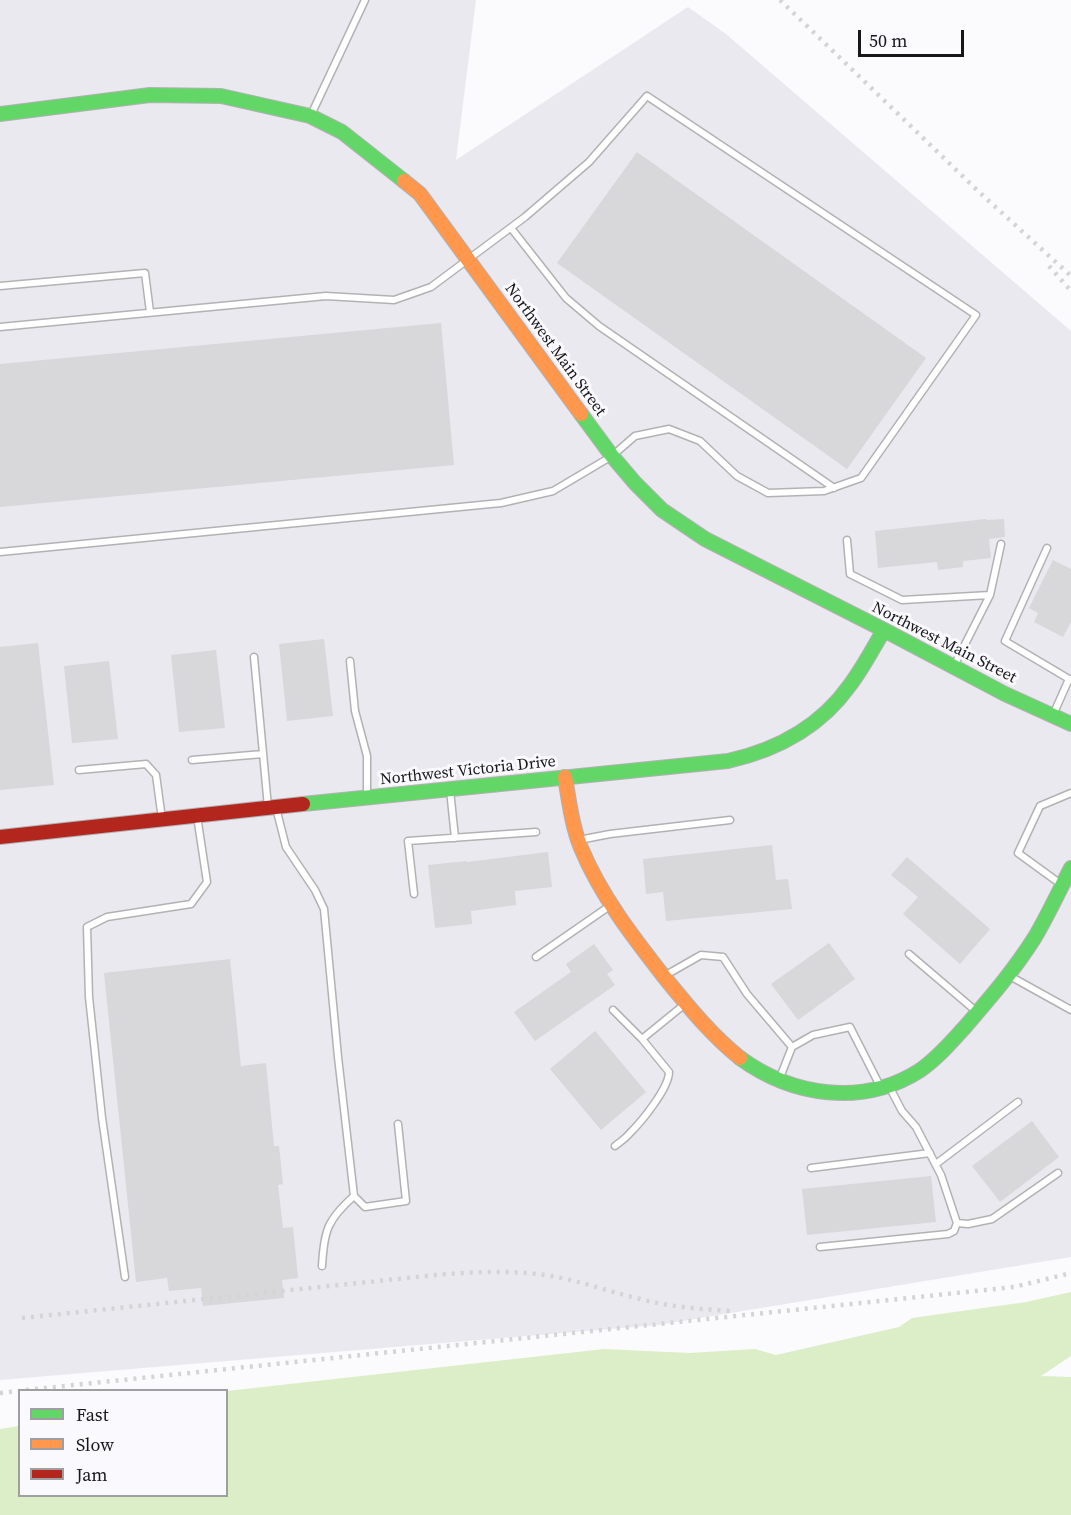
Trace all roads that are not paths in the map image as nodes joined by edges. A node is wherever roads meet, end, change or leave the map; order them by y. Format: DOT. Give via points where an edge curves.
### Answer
graph roads {
  1 [pos="365,0"];
  2 [pos="0,114"];
  3 [pos="310,116"];
  4 [pos="511,228"];
  5 [pos="468,259"];
  6 [pos="0,286"];
  7 [pos="150,312"];
  8 [pos="0,327"];
  9 [pos="612,456"];
  10 [pos="834,488"];
  11 [pos="847,540"];
  12 [pos="1001,544"];
  13 [pos="1047,548"];
  14 [pos="0,552"];
  15 [pos="990,595"];
  16 [pos="884,630"];
  17 [pos="254,657"];
  18 [pos="350,662"];
  19 [pos="954,667"];
  20 [pos="1070,679"];
  21 [pos="1053,716"];
  22 [pos="1071,724"];
  23 [pos="263,754"];
  24 [pos="192,760"];
  25 [pos="79,770"];
  26 [pos="565,777"];
  27 [pos="450,789"];
  28 [pos="1071,794"];
  29 [pos="367,798"];
  30 [pos="272,807"];
  31 [pos="197,816"];
  32 [pos="162,819"];
  33 [pos="730,820"];
  34 [pos="536,832"];
  35 [pos="0,837"];
  36 [pos="455,838"];
  37 [pos="578,840"];
  38 [pos="1071,868"];
  39 [pos="1062,885"];
  40 [pos="414,894"];
  41 [pos="612,904"];
  42 [pos="909,954"];
  43 [pos="536,957"];
  44 [pos="1007,975"];
  45 [pos="664,976"];
  46 [pos="686,1003"];
  47 [pos="613,1010"];
  48 [pos="1071,1010"];
  49 [pos="977,1012"];
  50 [pos="642,1039"];
  51 [pos="792,1047"];
  52 [pos="779,1081"];
  53 [pos="884,1086"];
  54 [pos="1018,1102"];
  55 [pos="398,1124"];
  56 [pos="615,1146"];
  57 [pos="930,1153"];
  58 [pos="936,1164"];
  59 [pos="811,1168"];
  60 [pos="1058,1173"];
  61 [pos="354,1196"];
  62 [pos="957,1223"];
  63 [pos="820,1247"];
  64 [pos="322,1266"];
  65 [pos="125,1277"];
  1 -- 3 [label="lane"];
  2 -- 3 [label="street, Northwest Main Street" via="150,95 221,96"];
  3 -- 5 [label="street, Northwest Main Street" via="342,132 420,194"];
  4 -- 5 [label="lane"];
  4 -- 10 [label="lane" via="566,298 599,326"];
  4 -- 10 [label="lane" via="589,162 647,96 976,315 861,478"];
  5 -- 7 [label="lane" via="431,287 394,300 326,296"];
  5 -- 9 [label="street, Northwest Main Street"];
  6 -- 7 [label="lane" via="145,273"];
  7 -- 8 [label="lane"];
  9 -- 10 [label="lane" via="635,436 669,429 700,441 737,476 768,494"];
  9 -- 14 [label="lane" via="553,491 501,503"];
  9 -- 16 [label="street, Northwest Main Street" via="662,510 705,539"];
  11 -- 15 [label="lane" via="850,574 902,600"];
  12 -- 15 [label="lane"];
  13 -- 20 [label="lane" via="1005,641"];
  15 -- 19 [label="lane"];
  16 -- 19 [label="street, Northwest Main Street"];
  16 -- 26 [label="street, Northwest Victoria Drive" via="846,692 832,707 821,718 762,753 729,761"];
  17 -- 23 [label="lane"];
  18 -- 29 [label="lane" via="355,711 367,756"];
  19 -- 21 [label="street, Northwest Main Street"];
  20 -- 21 [label="lane"];
  21 -- 22 [label="street, Northwest Main Street"];
  23 -- 24 [label="lane"];
  23 -- 30 [label="lane"];
  25 -- 32 [label="lane" via="146,764 156,775"];
  26 -- 27 [label="street, Northwest Victoria Drive"];
  26 -- 37 [label="street"];
  27 -- 29 [label="street, Northwest Victoria Drive"];
  27 -- 36 [label="lane"];
  28 -- 39 [label="lane" via="1040,806 1018,853"];
  29 -- 30 [label="street, Northwest Victoria Drive"];
  30 -- 31 [label="street, Northwest Victoria Drive"];
  30 -- 61 [label="lane" via="286,847 324,909"];
  31 -- 32 [label="street, Northwest Victoria Drive"];
  31 -- 65 [label="lane" via="207,882 191,904 107,917 87,927 89,998 102,1118"];
  32 -- 35 [label="street, Northwest Victoria Drive"];
  33 -- 37 [label="lane"];
  34 -- 36 [label="lane"];
  36 -- 40 [label="lane" via="408,841"];
  37 -- 41 [label="street"];
  38 -- 39 [label="street"];
  39 -- 44 [label="street" via="1038,932"];
  41 -- 43 [label="lane"];
  41 -- 45 [label="street"];
  42 -- 49 [label="lane"];
  44 -- 48 [label="lane"];
  44 -- 49 [label="street"];
  45 -- 46 [label="street"];
  45 -- 51 [label="lane" via="701,955 723,957 747,994"];
  46 -- 50 [label="lane"];
  46 -- 52 [label="street" via="726,1046"];
  47 -- 50 [label="lane"];
  49 -- 53 [label="street" via="919,1071"];
  50 -- 56 [label="lane" via="669,1072 669,1079 630,1134"];
  51 -- 52 [label="lane"];
  51 -- 53 [label="lane" via="813,1035 850,1027"];
  52 -- 53 [label="street" via="805,1090 843,1093"];
  53 -- 57 [label="lane" via="916,1127"];
  54 -- 58 [label="lane"];
  55 -- 61 [label="lane" via="406,1201 365,1207"];
  57 -- 58 [label="lane"];
  57 -- 59 [label="lane"];
  58 -- 62 [label="lane"];
  60 -- 62 [label="lane" via="992,1219"];
  61 -- 64 [label="lane" via="339,1209 326,1231"];
  62 -- 63 [label="lane" via="948,1234"];
}
